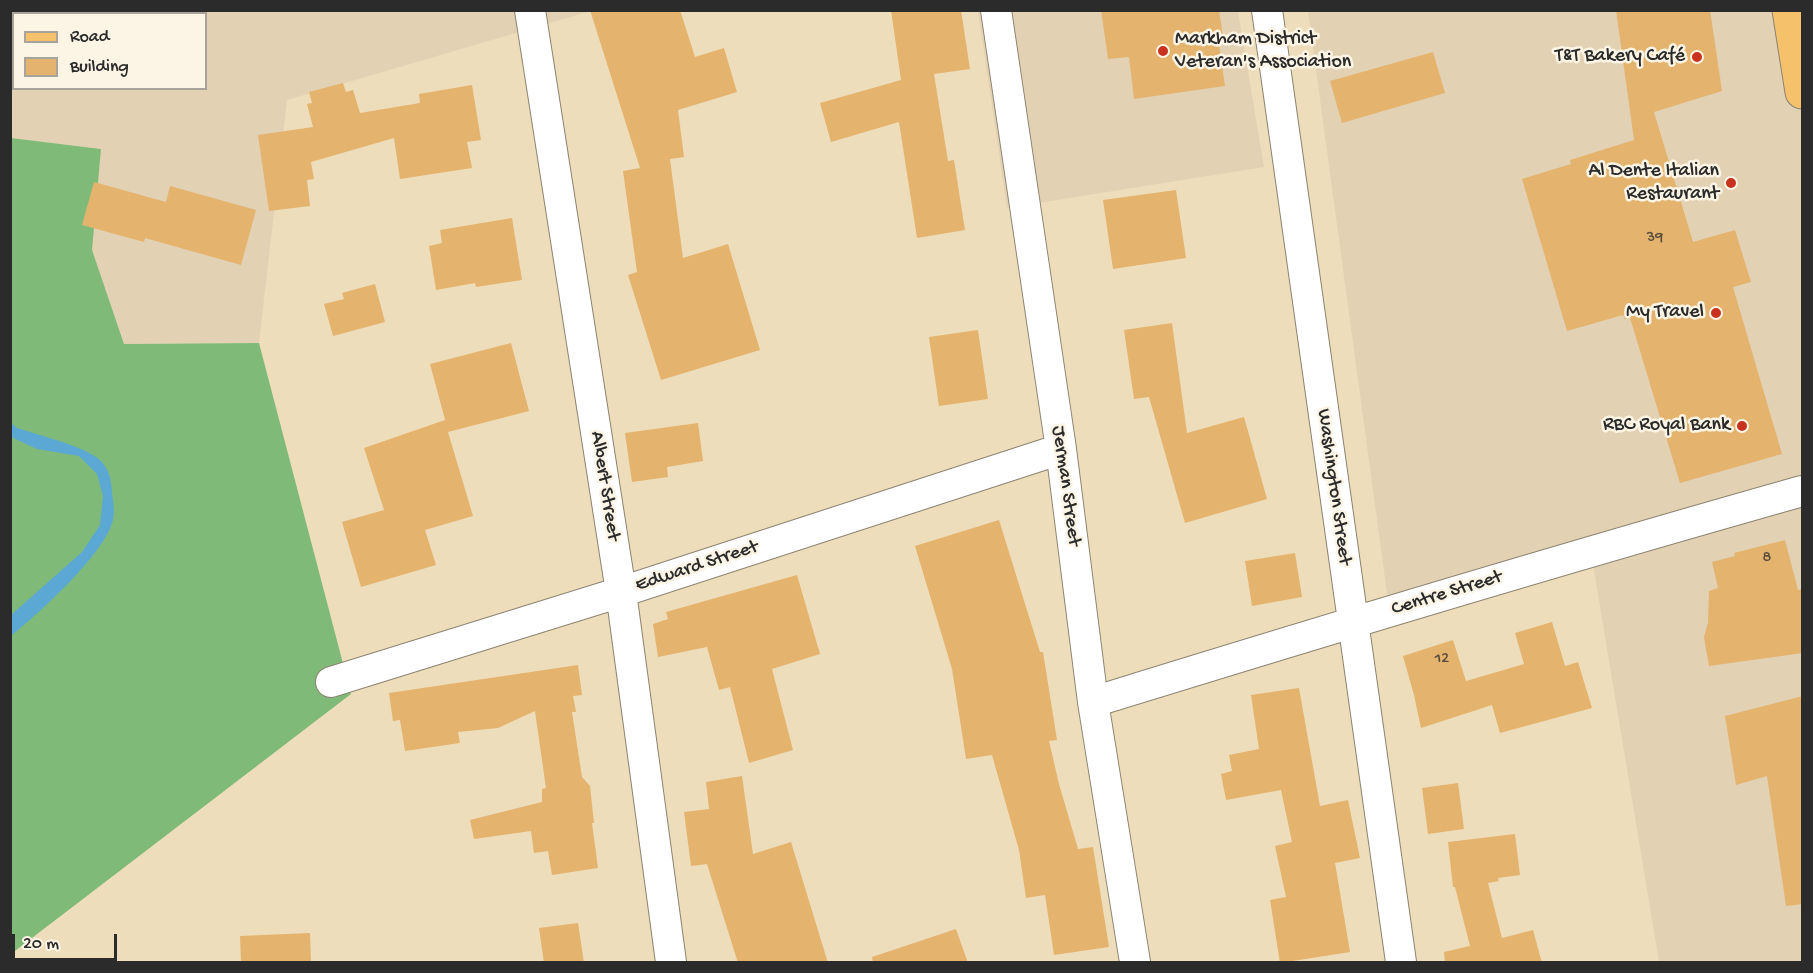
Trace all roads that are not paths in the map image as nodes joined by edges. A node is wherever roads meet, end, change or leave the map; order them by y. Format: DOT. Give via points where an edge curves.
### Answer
graph roads {
  1 [pos="530,10"];
  2 [pos="996,10"];
  3 [pos="1267,10"];
  4 [pos="1789,10"];
  5 [pos="1803,92"];
  6 [pos="1061,449"];
  7 [pos="1803,491"];
  8 [pos="621,592"];
  9 [pos="1352,622"];
  10 [pos="331,682"];
  11 [pos="1094,702"];
  12 [pos="671,963"];
  13 [pos="1135,963"];
  14 [pos="1401,963"];
  1 -- 8 [label="street, Albert Street"];
  2 -- 6 [label="street, Jerman Street"];
  3 -- 9 [label="street, Washington Street"];
  4 -- 5 [label="main road"];
  6 -- 8 [label="street, Edward Street"];
  6 -- 11 [label="street, Jerman Street"];
  7 -- 9 [label="street, Centre Street"];
  8 -- 10 [label="street, Edward Street"];
  8 -- 12 [label="street, Albert Street"];
  9 -- 11 [label="street, Centre Street"];
  9 -- 14 [label="street, Washington Street"];
  11 -- 13 [label="street, Jerman Street"];
}
